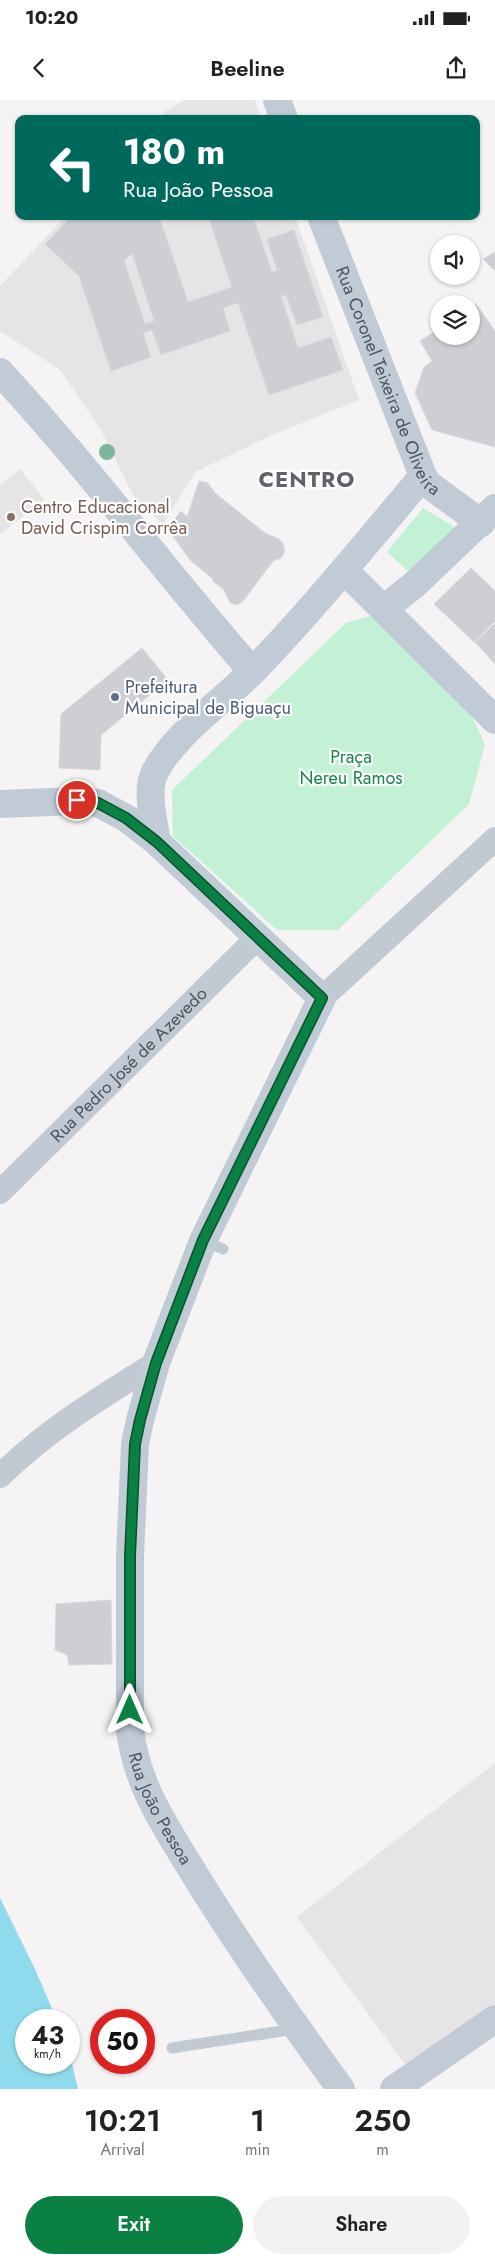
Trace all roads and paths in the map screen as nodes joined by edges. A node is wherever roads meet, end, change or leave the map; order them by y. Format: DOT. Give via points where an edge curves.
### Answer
graph roads {
  1 [pos="277,100"];
  2 [pos="283,115"];
  3 [pos="323,220"];
  4 [pos="0,372"];
  5 [pos="423,476"];
  6 [pos="488,515"];
  7 [pos="344,570"];
  8 [pos="384,609"];
  9 [pos="252,671"];
  10 [pos="495,720"];
  11 [pos="0,804"];
  12 [pos="495,839"];
  13 [pos="157,842"];
  14 [pos="258,937"];
  15 [pos="322,998"];
  16 [pos="0,1192"];
  17 [pos="156,1363"];
  18 [pos="0,1476"];
  19 [pos="495,2019"];
  20 [pos="297,2029"];
  21 [pos="172,2048"];
  22 [pos="341,2089"];
  23 [pos="394,2089"];
  1 -- 2 [label="main road"];
  3 -- 5 [label="main road, Rua Coronel Teixeira de Oliveira"];
  4 -- 9 [label="main road" via="52,427"];
  5 -- 6 [label="main road, Rua Coronel Teixeira de Oliveira" via="428,484"];
  5 -- 7 [label="main road"];
  6 -- 8 [label="main road"];
  7 -- 8 [label="main road"];
  7 -- 9 [label="main road"];
  8 -- 10 [label="main road"];
  9 -- 13 [label="main road" via="165,754 152,777 151,802"];
  11 -- 13 [label="main road" via="77,800 98,803 126,818"];
  12 -- 15 [label="street"];
  13 -- 14 [label="main road"];
  14 -- 15 [label="main road"];
  14 -- 16 [label="street, Rua Pedro José de Azevedo"];
  15 -- 17 [label="main road, Rua João Pessoa" via="213,1245"];
  17 -- 18 [label="street" via="72,1416"];
  17 -- 20 [label="main road, Rua João Pessoa" via="135,1444 130,1556 130,1730 133,1754 152,1804 223,1921"];
  19 -- 23 [label="main road"];
  20 -- 21 [label="lane"];
  20 -- 22 [label="main road, Rua João Pessoa"];
}
